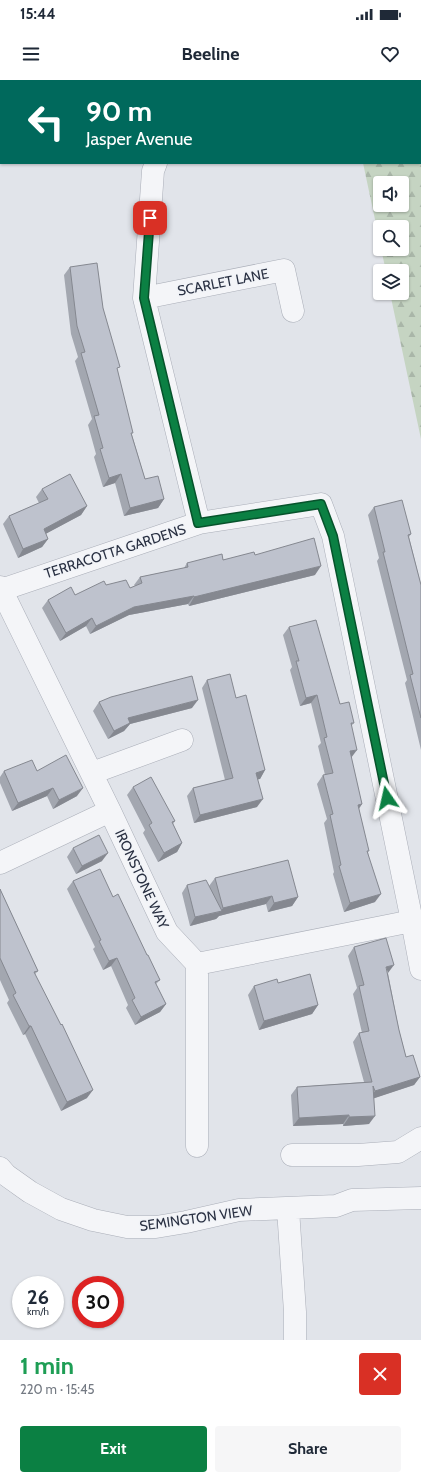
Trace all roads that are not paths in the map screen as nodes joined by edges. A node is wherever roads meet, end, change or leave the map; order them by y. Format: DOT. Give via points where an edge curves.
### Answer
graph roads {
  1 [pos="156,164"];
  2 [pos="144,298"];
  3 [pos="293,311"];
  4 [pos="198,523"];
  5 [pos="0,588"];
  6 [pos="182,740"];
  7 [pos="92,773"];
  8 [pos="110,811"];
  9 [pos="0,863"];
  10 [pos="412,921"];
  11 [pos="197,964"];
  12 [pos="421,969"];
  13 [pos="421,1138"];
  14 [pos="197,1146"];
  15 [pos="292,1155"];
  16 [pos="0,1168"];
  17 [pos="421,1198"];
  18 [pos="288,1209"];
  19 [pos="295,1340"];
  1 -- 2 [label="street, TERRACOTTA GARDENS" via="153,171"];
  2 -- 3 [label="street, SCARLET LANE" via="284,270"];
  2 -- 4 [label="street, TERRACOTTA GARDENS"];
  4 -- 5 [label="street, TERRACOTTA GARDENS"];
  4 -- 10 [label="street" via="321,504 333,536"];
  5 -- 7 [label="street, IRONSTONE WAY"];
  6 -- 7 [label="street"];
  7 -- 8 [label="street, IRONSTONE WAY"];
  8 -- 9 [label="street"];
  8 -- 11 [label="street, IRONSTONE WAY" via="167,932"];
  10 -- 11 [label="street"];
  10 -- 12 [label="street"];
  11 -- 14 [label="street"];
  13 -- 15 [label="street" via="398,1152 358,1156"];
  16 -- 18 [label="street, SEMINGTON VIEW" via="30,1192 61,1209 93,1220 127,1227 156,1227 239,1210"];
  17 -- 18 [label="street, SEMINGTON VIEW" via="352,1200 336,1206"];
  18 -- 19 [label="street"];
}
